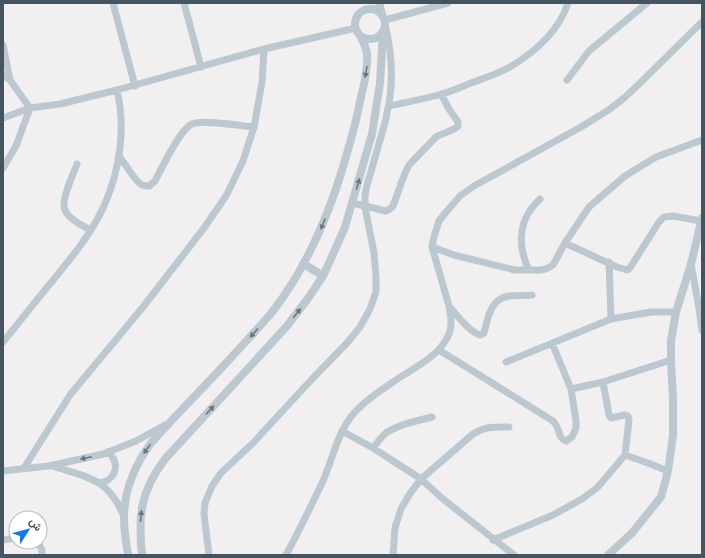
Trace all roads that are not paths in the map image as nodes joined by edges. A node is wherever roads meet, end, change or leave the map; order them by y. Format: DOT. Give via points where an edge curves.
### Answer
graph roads {
  1 [pos="113,3"];
  2 [pos="184,3"];
  3 [pos="360,3"];
  4 [pos="379,3"];
  5 [pos="448,3"];
  6 [pos="568,3"];
  7 [pos="647,3"];
  8 [pos="359,14"];
  9 [pos="702,22"];
  10 [pos="384,23"];
  11 [pos="358,31"];
  12 [pos="3,45"];
  13 [pos="264,49"];
  14 [pos="202,66"];
  15 [pos="3,75"];
  16 [pos="10,80"];
  17 [pos="567,80"];
  18 [pos="135,86"];
  19 [pos="117,90"];
  20 [pos="441,94"];
  21 [pos="389,106"];
  22 [pos="30,108"];
  23 [pos="3,118"];
  24 [pos="254,127"];
  25 [pos="702,140"];
  26 [pos="119,156"];
  27 [pos="77,164"];
  28 [pos="3,168"];
  29 [pos="540,199"];
  30 [pos="352,203"];
  31 [pos="365,207"];
  32 [pos="702,220"];
  33 [pos="90,230"];
  34 [pos="565,243"];
  35 [pos="432,248"];
  36 [pos="609,262"];
  37 [pos="304,264"];
  38 [pos="691,264"];
  39 [pos="529,270"];
  40 [pos="323,276"];
  41 [pos="532,295"];
  42 [pos="449,306"];
  43 [pos="701,307"];
  44 [pos="676,312"];
  45 [pos="612,319"];
  46 [pos="702,330"];
  47 [pos="3,342"];
  48 [pos="552,343"];
  49 [pos="439,350"];
  50 [pos="671,360"];
  51 [pos="506,362"];
  52 [pos="603,382"];
  53 [pos="571,389"];
  54 [pos="432,417"];
  55 [pos="172,420"];
  56 [pos="509,427"];
  57 [pos="342,431"];
  58 [pos="373,448"];
  59 [pos="108,452"];
  60 [pos="625,454"];
  61 [pos="49,466"];
  62 [pos="24,468"];
  63 [pos="3,471"];
  64 [pos="668,471"];
  65 [pos="421,480"];
  66 [pos="99,482"];
  67 [pos="124,518"];
  68 [pos="493,540"];
  69 [pos="504,552"];
  70 [pos="128,555"];
  71 [pos="142,555"];
  72 [pos="209,555"];
  73 [pos="286,555"];
  74 [pos="393,555"];
  75 [pos="514,555"];
  76 [pos="608,555"];
  1 -- 18 [label="street"];
  2 -- 14 [label="street"];
  3 -- 8 [label="street"];
  4 -- 10 [label="street"];
  5 -- 10 [label="street"];
  6 -- 20 [label="street" via="556,27 526,57 499,72"];
  7 -- 17 [label="street" via="589,51"];
  8 -- 10 [label="street" via="369,9 377,10"];
  8 -- 11 [label="street" via="356,20"];
  9 -- 35 [label="street" via="610,109 460,196 439,221"];
  10 -- 11 [label="street" via="378,37 370,39"];
  10 -- 21 [label="street" via="392,65"];
  30 -- 10 [label="street, one-way" via="375,118 381,78"];
  11 -- 13 [label="street"];
  11 -- 37 [label="street, one-way" via="366,47 367,63 352,135 338,184"];
  12 -- 16 [label="street"];
  13 -- 14 [label="street"];
  13 -- 24 [label="street" via="262,82"];
  14 -- 18 [label="street"];
  15 -- 16 [label="street"];
  16 -- 22 [label="street"];
  18 -- 19 [label="street"];
  19 -- 22 [label="street" via="60,104"];
  19 -- 26 [label="street" via="122,120"];
  20 -- 21 [label="street"];
  20 -- 31 [label="street" via="458,126 441,133 409,165 390,209"];
  21 -- 31 [label="street" via="367,185"];
  22 -- 23 [label="street"];
  22 -- 28 [label="street" via="16,146"];
  24 -- 26 [label="street" via="211,122 192,124 183,132 155,181 149,186 141,185 136,180"];
  24 -- 62 [label="street" via="243,161 226,196 143,307 70,396"];
  25 -- 34 [label="street" via="656,157 625,176 589,207"];
  26 -- 33 [label="street" via="114,182"];
  27 -- 33 [label="street" via="64,205 69,216"];
  29 -- 39 [label="street" via="524,221 522,230 521,249"];
  30 -- 31 [label="street"];
  30 -- 40 [label="street"];
  31 -- 72 [label="street" via="376,277 376,292 370,308 360,327 347,343 254,442 221,473 212,486 205,503 204,514"];
  32 -- 36 [label="street" via="664,217 630,268 627,270"];
  32 -- 38 [label="street"];
  33 -- 47 [label="street" via="68,262"];
  34 -- 36 [label="street"];
  34 -- 39 [label="street" via="553,265 546,269"];
  35 -- 39 [label="street" via="516,270"];
  35 -- 42 [label="street"];
  36 -- 45 [label="street"];
  37 -- 40 [label="street"];
  37 -- 55 [label="street, one-way" via="260,326"];
  38 -- 43 [label="street"];
  38 -- 44 [label="street"];
  71 -- 40 [label="street, one-way" via="141,512 149,485 159,467 287,326"];
  41 -- 42 [label="street" via="499,299 493,304 484,333 480,335 465,324"];
  42 -- 49 [label="street" via="450,331"];
  43 -- 46 [label="street"];
  44 -- 45 [label="street" via="651,312"];
  44 -- 50 [label="street"];
  45 -- 48 [label="street"];
  48 -- 51 [label="street"];
  48 -- 53 [label="street"];
  49 -- 53 [label="street" via="553,421 562,439 566,441 572,437 576,428"];
  49 -- 57 [label="street" via="372,396 358,409"];
  50 -- 52 [label="street"];
  50 -- 64 [label="street" via="673,435"];
  52 -- 53 [label="street"];
  52 -- 60 [label="street" via="609,415 612,418 628,416"];
  54 -- 58 [label="street" via="395,428 386,433"];
  55 -- 59 [label="street" via="136,442"];
  55 -- 67 [label="street, one-way" via="151,443 135,469 128,488"];
  56 -- 65 [label="street" via="479,430"];
  57 -- 58 [label="street"];
  57 -- 73 [label="street" via="323,480"];
  58 -- 65 [label="street"];
  59 -- 61 [label="street, one-way"];
  59 -- 66 [label="street" via="115,461 115,469 110,479"];
  60 -- 64 [label="street"];
  60 -- 68 [label="street" via="597,488 582,499 553,515"];
  61 -- 62 [label="street"];
  61 -- 66 [label="street"];
  62 -- 63 [label="street"];
  64 -- 76 [label="street" via="661,497 632,533"];
  65 -- 68 [label="street"];
  65 -- 74 [label="street" via="400,509 395,528"];
  66 -- 67 [label="street" via="117,502"];
  67 -- 70 [label="street"];
  68 -- 69 [label="street"];
  69 -- 75 [label="street"];
}
